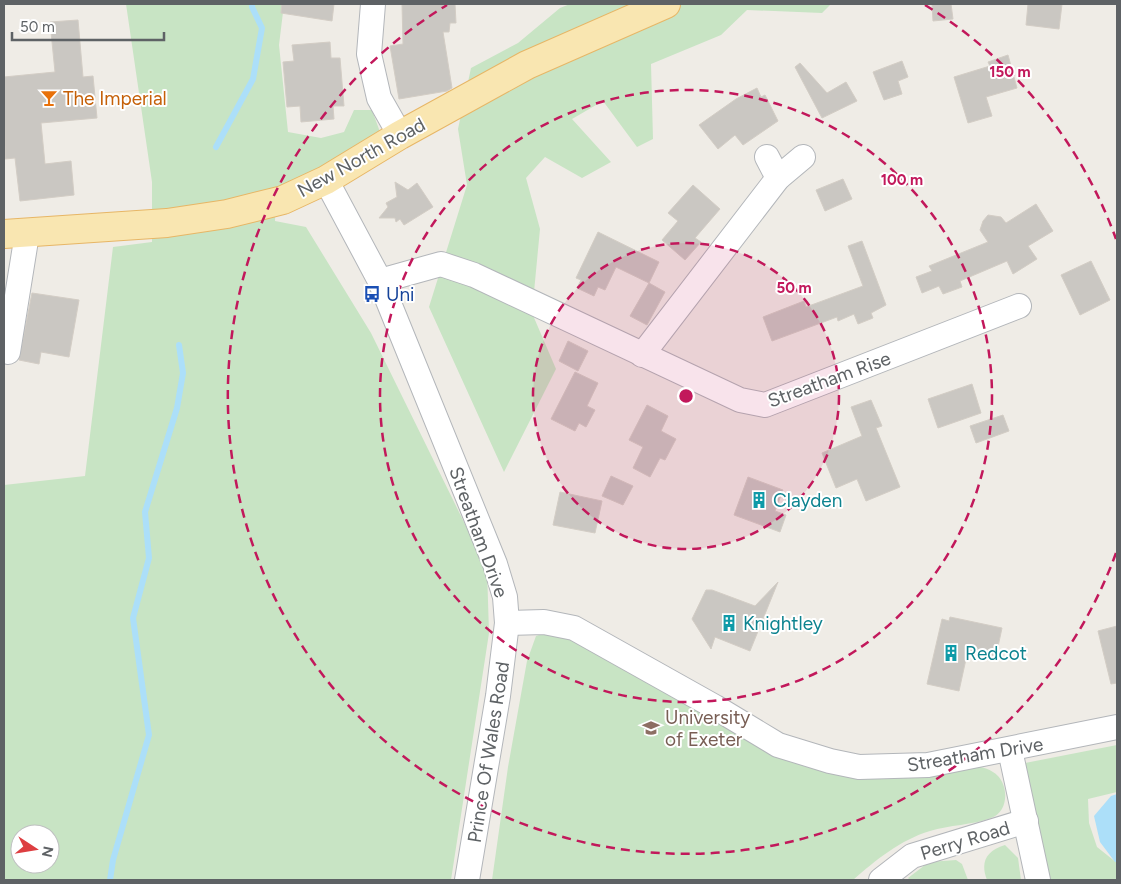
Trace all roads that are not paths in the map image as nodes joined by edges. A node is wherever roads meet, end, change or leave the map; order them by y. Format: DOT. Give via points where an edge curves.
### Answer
graph roads {
  1 [pos="373,4"];
  2 [pos="666,4"];
  3 [pos="400,135"];
  4 [pos="804,157"];
  5 [pos="326,180"];
  6 [pos="15,234"];
  7 [pos="380,281"];
  8 [pos="1019,306"];
  9 [pos="8,352"];
  10 [pos="642,355"];
  11 [pos="507,623"];
  12 [pos="1117,727"];
  13 [pos="1010,750"];
  14 [pos="1026,820"];
  15 [pos="1038,879"];
  16 [pos="467,880"];
  17 [pos="881,880"];
  1 -- 3 [label="street" via="369,54 379,98"];
  2 -- 3 [label="main road, New North Road" via="527,65"];
  3 -- 5 [label="main road, New North Road"];
  4 -- 10 [label="street" via="772,168"];
  5 -- 6 [label="main road, New North Road" via="283,200 227,214 158,224"];
  5 -- 7 [label="street, Streatham Drive"];
  6 -- 9 [label="street"];
  7 -- 10 [label="street, Streatham Rise" via="441,264 474,275"];
  7 -- 11 [label="street, Streatham Drive" via="501,581"];
  8 -- 10 [label="street, Streatham Rise" via="765,405 740,400"];
  11 -- 13 [label="street, Streatham Drive" via="544,622 574,628 778,746 830,761 859,767 928,766"];
  11 -- 16 [label="street, Prince Of Wales Road"];
  12 -- 13 [label="street, Streatham Drive"];
  13 -- 14 [label="street"];
  14 -- 15 [label="street"];
  14 -- 17 [label="street, Perry Road" via="912,856"];
}
